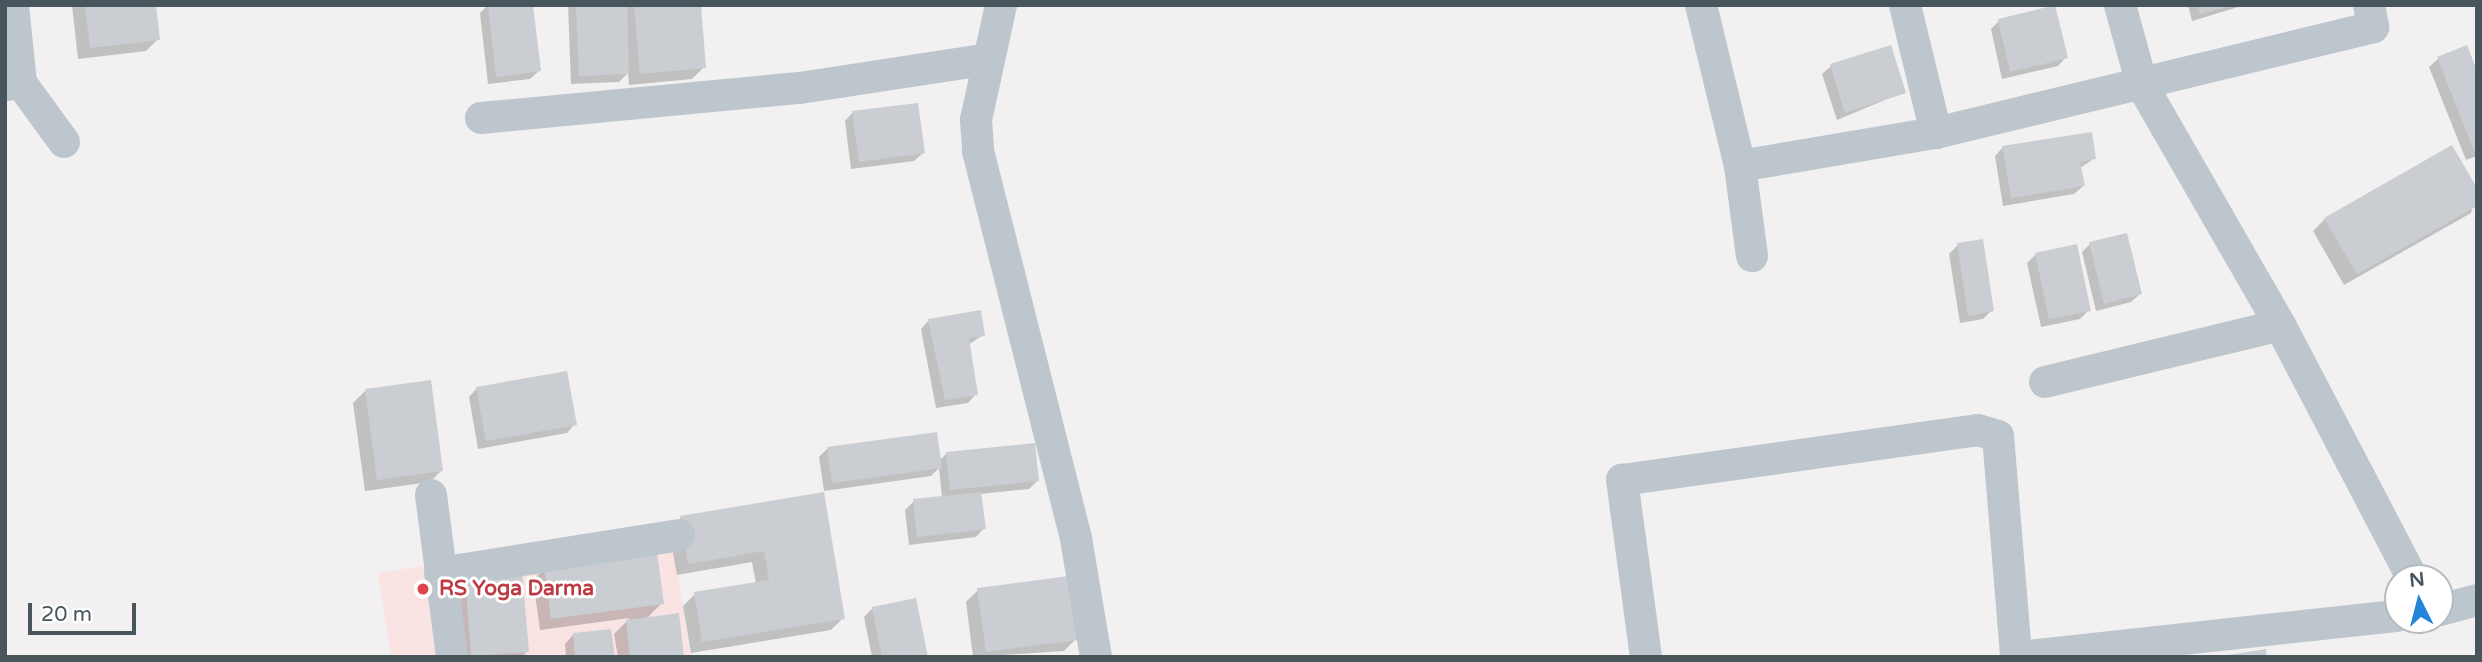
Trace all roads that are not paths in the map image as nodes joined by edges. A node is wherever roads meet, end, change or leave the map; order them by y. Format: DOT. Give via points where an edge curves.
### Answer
graph roads {
  1 [pos="13,5"];
  2 [pos="1001,5"];
  3 [pos="1702,5"];
  4 [pos="1905,5"];
  5 [pos="2120,5"];
  6 [pos="2369,5"];
  7 [pos="989,59"];
  8 [pos="13,84"];
  9 [pos="2143,85"];
  10 [pos="481,118"];
  11 [pos="1936,133"];
  12 [pos="64,142"];
  13 [pos="1740,166"];
  14 [pos="1752,256"];
  15 [pos="2280,325"];
  16 [pos="2045,382"];
  17 [pos="432,495"];
  18 [pos="679,536"];
  19 [pos="2405,564"];
  20 [pos="440,573"];
  21 [pos="2477,600"];
  22 [pos="2454,606"];
  23 [pos="2384,618"];
  24 [pos="452,657"];
  25 [pos="1096,657"];
  26 [pos="1646,657"];
  27 [pos="2017,657"];
  1 -- 8 [label="street"];
  2 -- 7 [label="street"];
  3 -- 13 [label="street"];
  4 -- 11 [label="street"];
  5 -- 9 [label="street"];
  6 -- 9 [label="street" via="2373,27"];
  7 -- 10 [label="street" via="800,88"];
  7 -- 25 [label="street" via="976,120 984,190 1076,539"];
  8 -- 12 [label="street"];
  9 -- 11 [label="street"];
  9 -- 15 [label="street"];
  11 -- 13 [label="street"];
  13 -- 14 [label="street"];
  15 -- 16 [label="street"];
  15 -- 19 [label="street"];
  17 -- 20 [label="street"];
  18 -- 20 [label="street"];
  20 -- 24 [label="street"];
  21 -- 22 [label="street"];
  23 -- 27 [label="street"];
  26 -- 27 [label="street" via="1622,480 1978,430 1998,436"];
}
